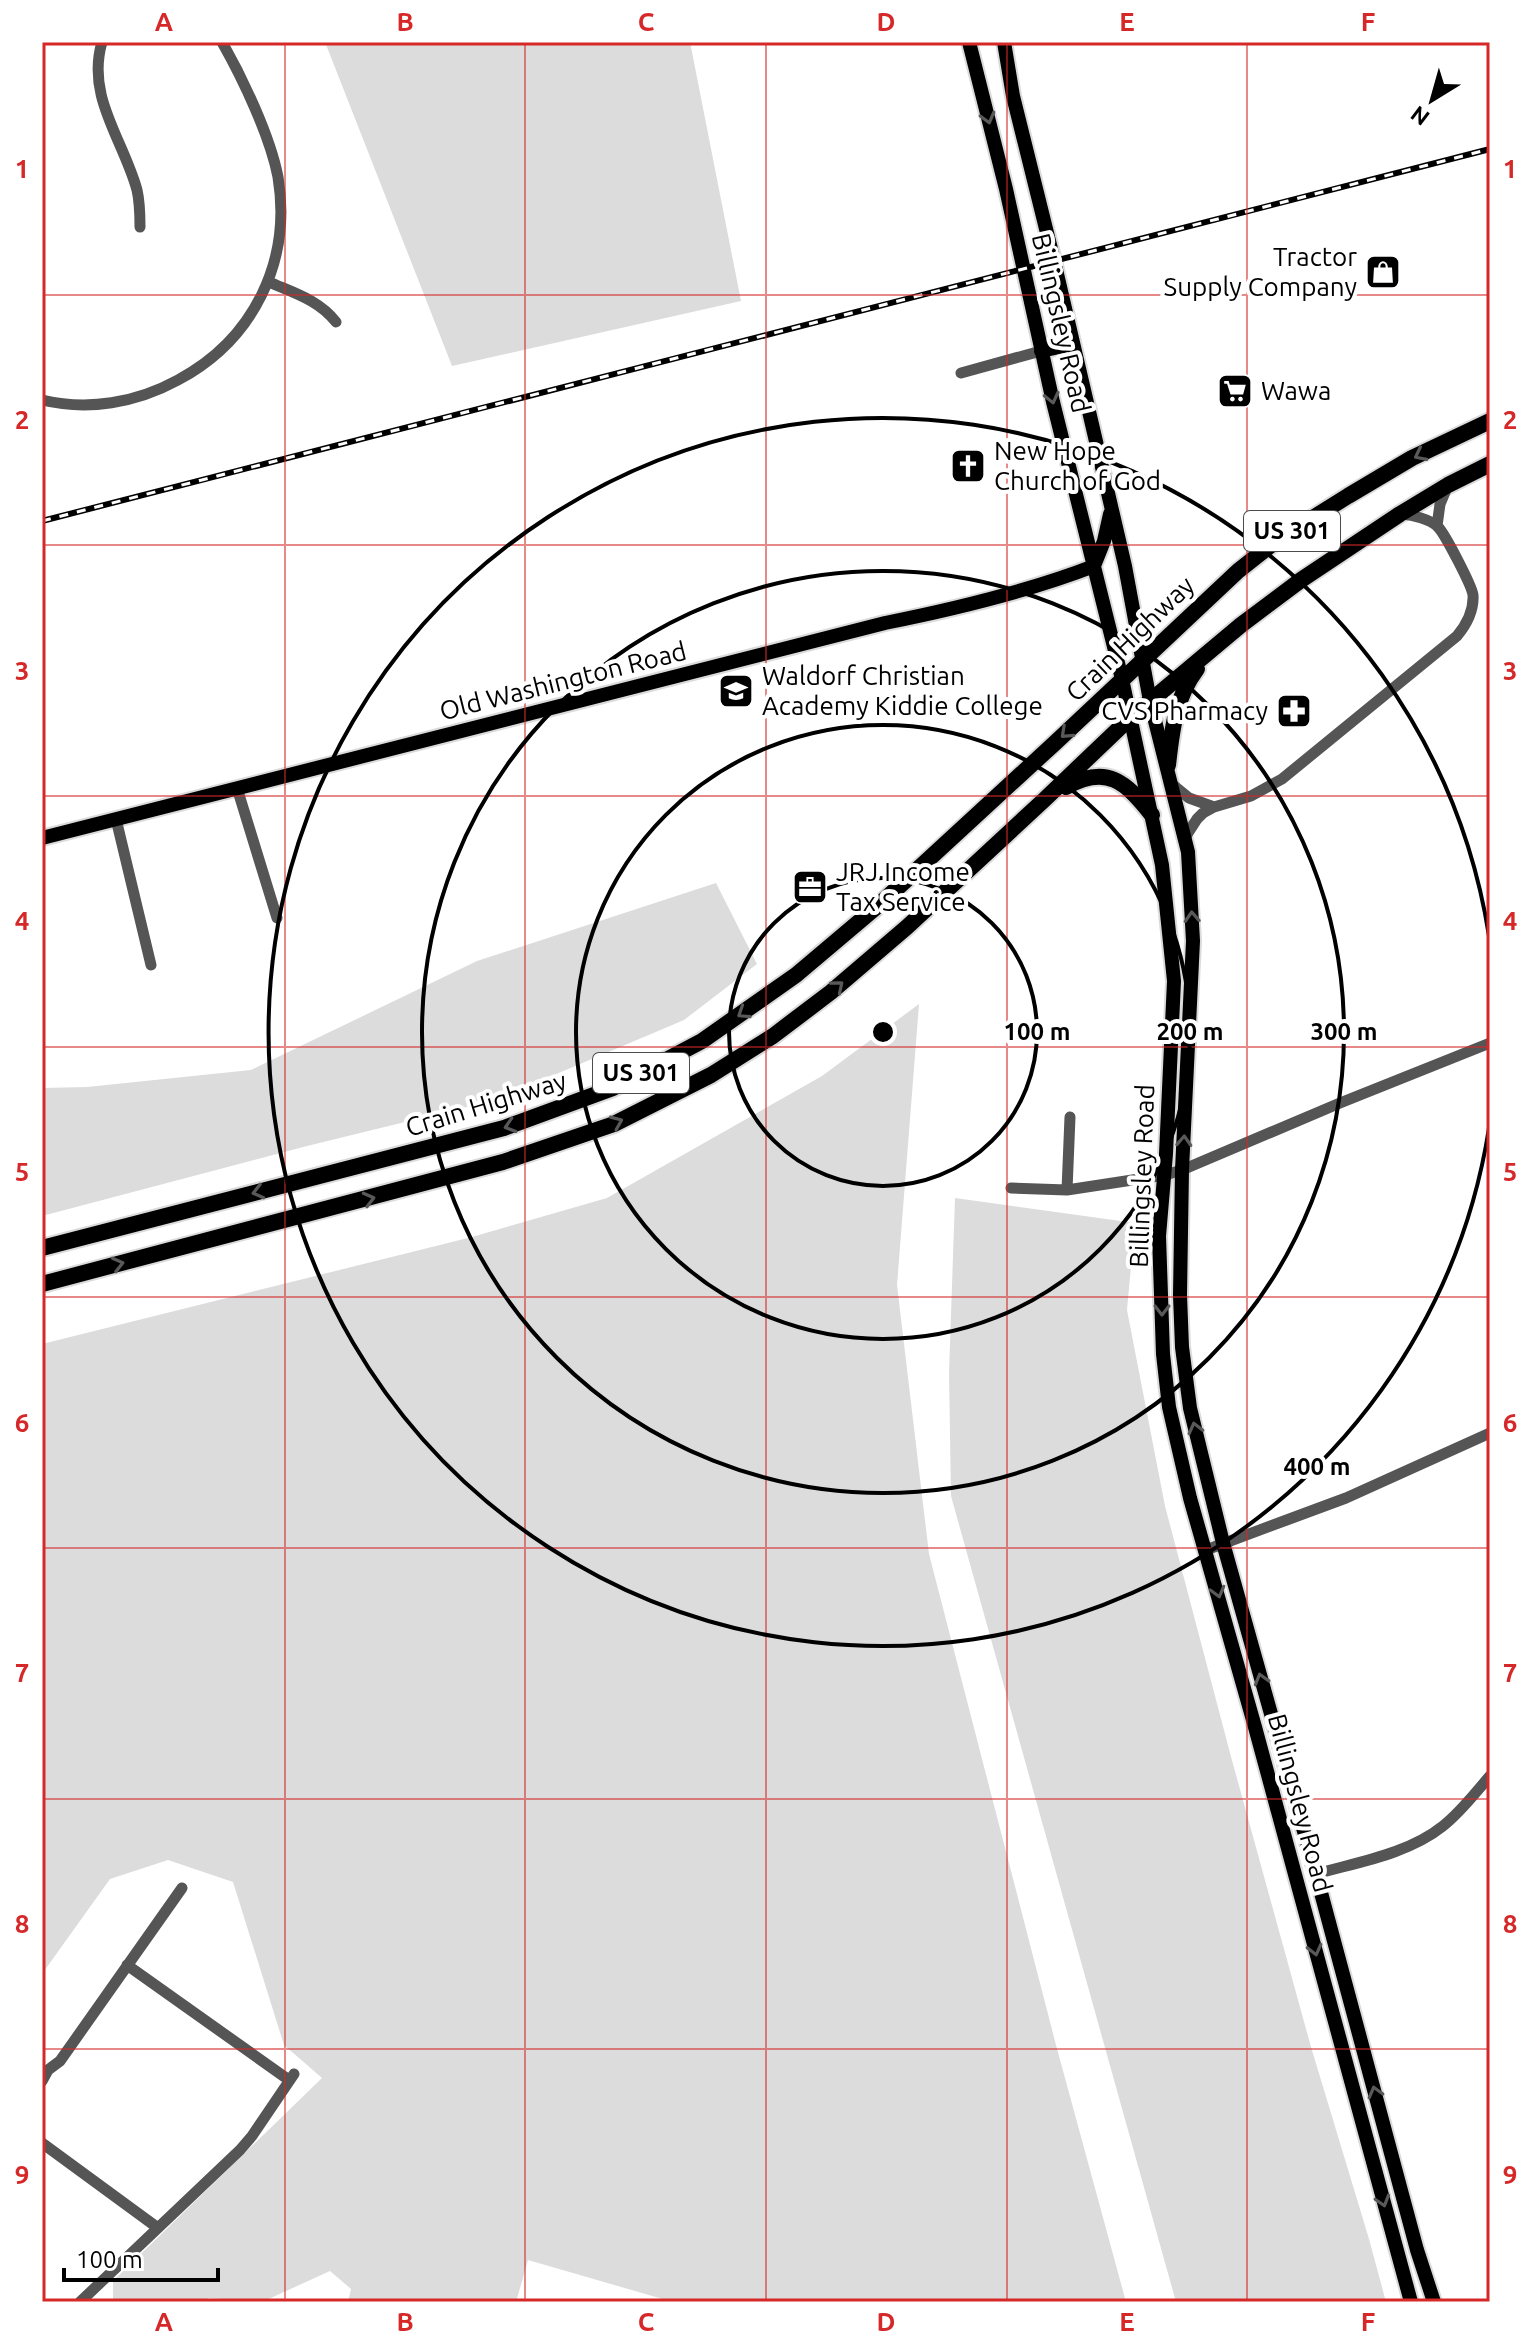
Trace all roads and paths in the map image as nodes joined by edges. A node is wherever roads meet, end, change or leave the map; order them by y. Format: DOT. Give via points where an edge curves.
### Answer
graph roads {
  1 [pos="102,42"];
  2 [pos="222,42"];
  3 [pos="969,42"];
  4 [pos="1004,42"];
  5 [pos="140,227"];
  6 [pos="269,282"];
  7 [pos="336,322"];
  8 [pos="1073,344"];
  9 [pos="1041,351"];
  10 [pos="961,373"];
  11 [pos="42,400"];
  12 [pos="1490,421"];
  13 [pos="1490,464"];
  14 [pos="1448,485"];
  15 [pos="1110,505"];
  16 [pos="1400,514"];
  17 [pos="1437,526"];
  18 [pos="1094,566"];
  19 [pos="1217,644"];
  20 [pos="1144,660"];
  21 [pos="1122,679"];
  22 [pos="1150,701"];
  23 [pos="1130,718"];
  24 [pos="1168,765"];
  25 [pos="1173,785"];
  26 [pos="237,788"];
  27 [pos="1044,800"];
  28 [pos="1214,807"];
  29 [pos="1152,815"];
  30 [pos="116,819"];
  31 [pos="1186,836"];
  32 [pos="42,838"];
  33 [pos="277,918"];
  34 [pos="151,965"];
  35 [pos="1490,1043"];
  36 [pos="1070,1117"];
  37 [pos="1182,1170"];
  38 [pos="1165,1175"];
  39 [pos="1011,1188"];
  40 [pos="1067,1190"];
  41 [pos="42,1248"];
  42 [pos="42,1284"];
  43 [pos="1490,1433"];
  44 [pos="1223,1543"];
  45 [pos="1206,1550"];
  46 [pos="1490,1776"];
  47 [pos="1316,1874"];
  48 [pos="182,1888"];
  49 [pos="127,1965"];
  50 [pos="42,2081"];
  51 [pos="42,2143"];
  52 [pos="158,2228"];
  53 [pos="80,2302"];
  54 [pos="1411,2302"];
  55 [pos="1434,2302"];
  1 -- 5 [label="street" via="97,80 101,103 136,187"];
  2 -- 6 [label="street" via="261,125 278,178 280,235"];
  3 -- 9 [label="main road, Billingsley Road, one-way"];
  4 -- 8 [label="main road, Billingsley Road"];
  6 -- 7 [label="street" via="311,300"];
  6 -- 11 [label="street" via="256,309 227,345 173,383 111,403"];
  8 -- 9 [label="main road"];
  8 -- 15 [label="main road, Billingsley Road"];
  9 -- 10 [label="street"];
  9 -- 18 [label="main road, Billingsley Road, one-way"];
  12 -- 20 [label="highway, Crain Highway / US 301, one-way" via="1412,458 1276,541"];
  13 -- 14 [label="highway, US 301"];
  14 -- 16 [label="highway, US 301"];
  14 -- 17 [label="street"];
  15 -- 18 [label="main road"];
  15 -- 20 [label="main road, Billingsley Road"];
  16 -- 17 [label="street"];
  16 -- 19 [label="highway, US 301"];
  17 -- 28 [label="street" via="1473,592 1464,628 1282,779"];
  18 -- 21 [label="main road, Billingsley Road"];
  18 -- 26 [label="main road, Old Washington Road" via="1003,595"];
  19 -- 22 [label="highway, US 301"];
  19 -- 24 [label="highway" via="1180,696"];
  20 -- 21 [label="highway, Crain Highway / US 301"];
  20 -- 22 [label="main road, Billingsley Road"];
  21 -- 23 [label="main road, Billingsley Road"];
  21 -- 41 [label="highway, Crain Highway / US 301, one-way" via="796,975 702,1041 613,1088 504,1128"];
  22 -- 23 [label="highway, US 301"];
  22 -- 24 [label="main road, Billingsley Road"];
  23 -- 27 [label="highway, US 301"];
  23 -- 29 [label="main road, Billingsley Road"];
  24 -- 25 [label="main road, Billingsley Road"];
  25 -- 28 [label="street" via="1198,803"];
  25 -- 31 [label="main road, Billingsley Road"];
  26 -- 30 [label="main road, Old Washington Road"];
  26 -- 33 [label="street"];
  27 -- 29 [label="highway" via="1085,778 1101,776 1125,785"];
  42 -- 27 [label="highway, US 301, one-way" via="471,1172 639,1113 711,1075 803,1014"];
  28 -- 31 [label="street"];
  29 -- 38 [label="main road, Billingsley Road" via="1174,981"];
  30 -- 32 [label="main road, Old Washington Road"];
  30 -- 34 [label="street"];
  37 -- 31 [label="main road, Billingsley Road, one-way" via="1193,941"];
  35 -- 37 [label="street"];
  36 -- 40 [label="street"];
  37 -- 38 [label="street"];
  44 -- 37 [label="main road, Billingsley Road, one-way" via="1190,1408 1182,1347"];
  38 -- 40 [label="street"];
  38 -- 45 [label="main road, Billingsley Road, one-way" via="1159,1236 1165,1380"];
  39 -- 40 [label="street"];
  43 -- 44 [label="street" via="1346,1498"];
  44 -- 45 [label="street"];
  47 -- 44 [label="main road, Billingsley Road, one-way"];
  45 -- 54 [label="main road, Billingsley Road, one-way"];
  46 -- 47 [label="street" via="1443,1827 1422,1839"];
  55 -- 47 [label="main road, Billingsley Road, one-way"];
  48 -- 49 [label="street"];
  49 -- 50 [label="street"];
  49 -- 52 [label="street" via="292,2077 240,2150"];
  51 -- 52 [label="street"];
  52 -- 53 [label="street"];
}
